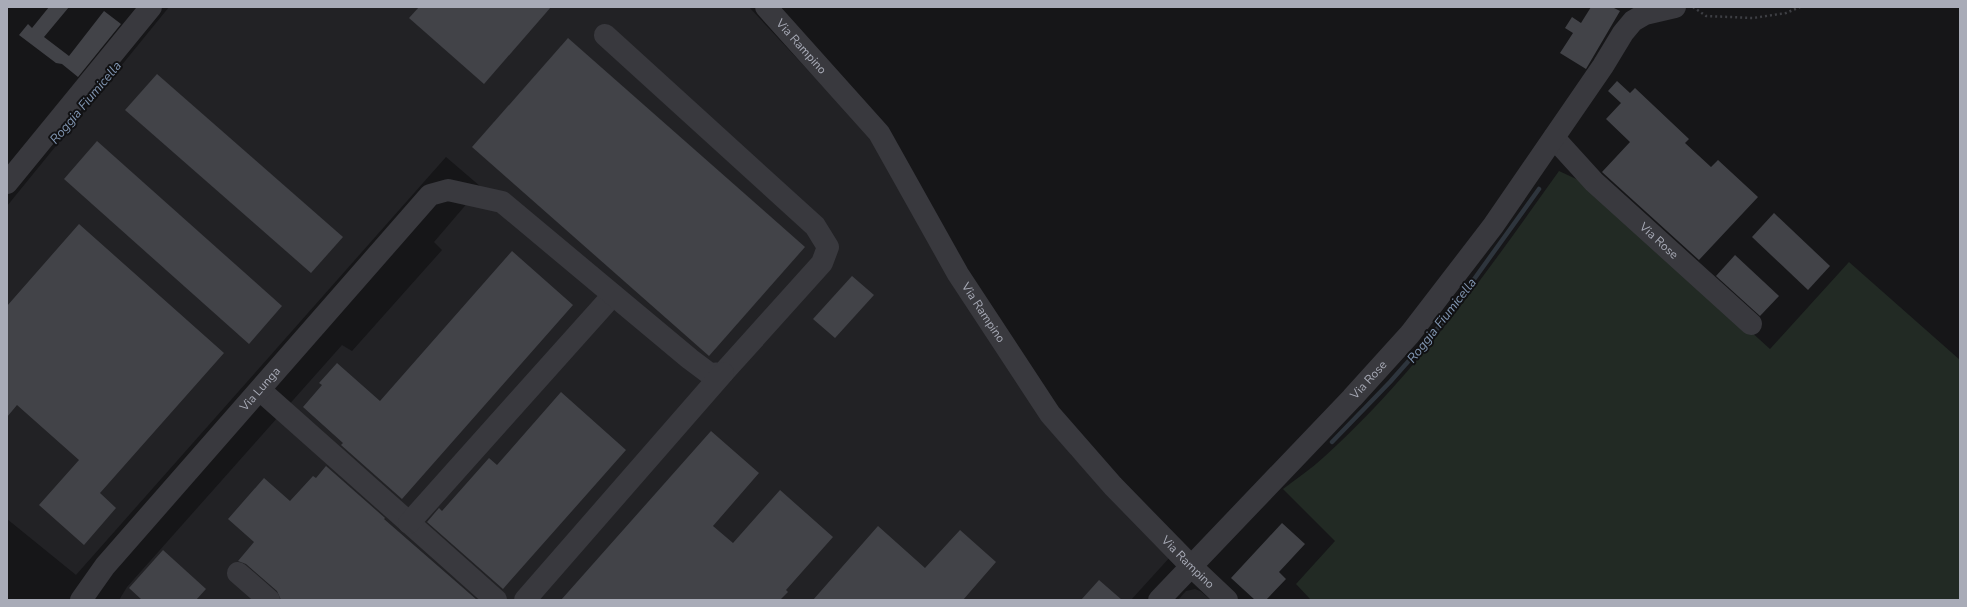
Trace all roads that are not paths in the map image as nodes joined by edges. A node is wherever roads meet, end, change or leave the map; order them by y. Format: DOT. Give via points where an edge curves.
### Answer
graph roads {
  1 [pos="151,7"];
  2 [pos="766,7"];
  3 [pos="1670,7"];
  4 [pos="605,35"];
  5 [pos="1554,138"];
  6 [pos="7,184"];
  7 [pos="613,295"];
  8 [pos="1751,324"];
  9 [pos="724,373"];
  10 [pos="260,390"];
  11 [pos="409,523"];
  12 [pos="1191,566"];
  13 [pos="238,573"];
  14 [pos="81,600"];
  15 [pos="269,600"];
  16 [pos="496,600"];
  17 [pos="525,600"];
  18 [pos="1159,600"];
  19 [pos="1227,600"];
  1 -- 6 [label="street"];
  2 -- 12 [label="street, Via Rampino" via="879,133 958,274 1050,414 1113,486"];
  3 -- 5 [label="street, Via Rose" via="1645,14 1633,21"];
  4 -- 9 [label="street" via="815,226 828,247 822,263"];
  5 -- 8 [label="street, Via Rose" via="1594,182"];
  5 -- 12 [label="street, Via Rose" via="1493,226 1410,334"];
  7 -- 9 [label="street" via="710,374"];
  7 -- 10 [label="street, Via Lunga" via="502,202 448,190 430,196"];
  7 -- 11 [label="street"];
  9 -- 17 [label="street"];
  10 -- 11 [label="street"];
  10 -- 14 [label="street, Via Lunga" via="105,566"];
  11 -- 16 [label="street"];
  12 -- 18 [label="street, Via Rose"];
  12 -- 19 [label="street, Via Rampino"];
  13 -- 15 [label="street"];
}
